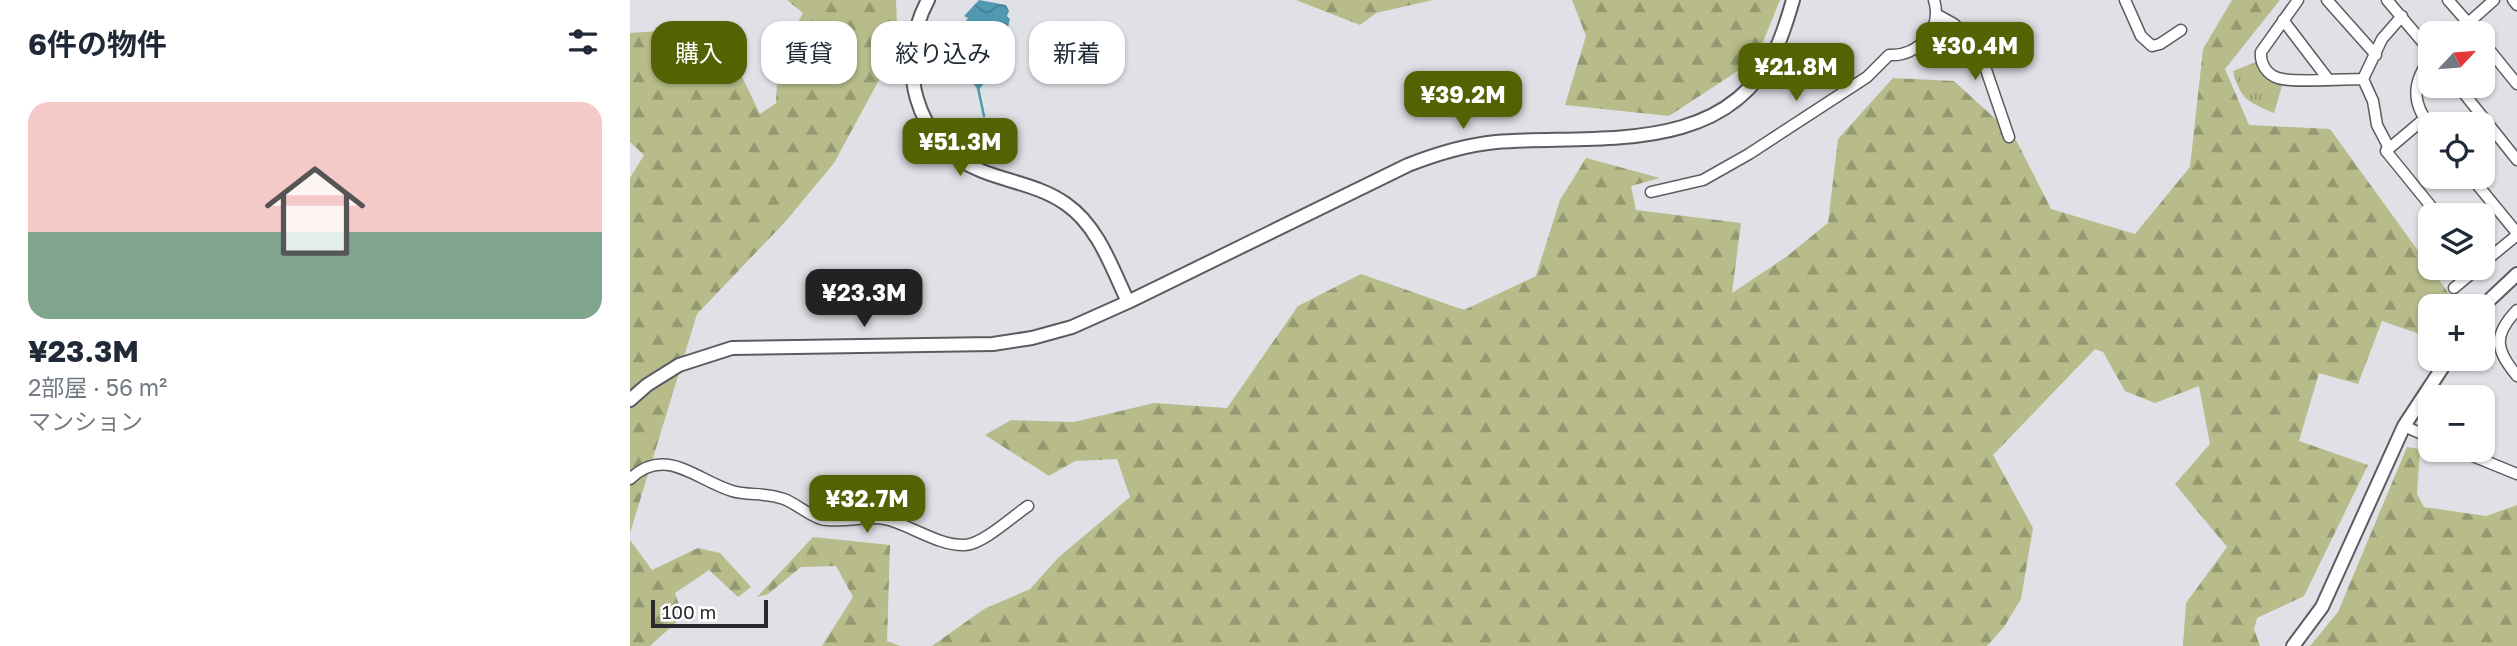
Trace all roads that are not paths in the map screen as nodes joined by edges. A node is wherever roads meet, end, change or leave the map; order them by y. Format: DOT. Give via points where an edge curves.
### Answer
graph roads {
  1 [pos="928,0"];
  2 [pos="1793,0"];
  3 [pos="1934,0"];
  4 [pos="2125,0"];
  5 [pos="2298,0"];
  6 [pos="2328,0"];
  7 [pos="2388,0"];
  8 [pos="2448,0"];
  9 [pos="2494,0"];
  10 [pos="2513,0"];
  11 [pos="2517,5"];
  12 [pos="1936,14"];
  13 [pos="2402,16"];
  14 [pos="2283,19"];
  15 [pos="2466,21"];
  16 [pos="2472,21"];
  17 [pos="2181,30"];
  18 [pos="2418,37"];
  19 [pos="2376,55"];
  20 [pos="2496,57"];
  21 [pos="2328,79"];
  22 [pos="2364,79"];
  23 [pos="2418,80"];
  24 [pos="2517,84"];
  25 [pos="2418,97"];
  26 [pos="2468,98"];
  27 [pos="2418,130"];
  28 [pos="2009,136"];
  29 [pos="2386,151"];
  30 [pos="2517,160"];
  31 [pos="2481,189"];
  32 [pos="1651,192"];
  33 [pos="2428,203"];
  34 [pos="2517,234"];
  35 [pos="2495,253"];
  36 [pos="2517,274"];
  37 [pos="2463,280"];
  38 [pos="2454,288"];
  39 [pos="2495,295"];
  40 [pos="1128,302"];
  41 [pos="2517,311"];
  42 [pos="2440,371"];
  43 [pos="2517,376"];
  44 [pos="630,400"];
  45 [pos="2404,426"];
  46 [pos="2418,432"];
  47 [pos="2488,462"];
  48 [pos="2517,474"];
  49 [pos="630,479"];
  50 [pos="1028,506"];
  51 [pos="2293,646"];
  1 -- 40 [label="street" via="911,59 911,80 924,119 958,158 1066,204 1096,236"];
  2 -- 40 [label="street" via="1762,71 1715,115 1649,135 1494,143 1444,152 1408,165"];
  3 -- 12 [label="street"];
  4 -- 17 [label="street" via="2141,36 2152,46"];
  5 -- 14 [label="street"];
  6 -- 19 [label="street"];
  7 -- 13 [label="street"];
  8 -- 15 [label="street"];
  9 -- 16 [label="street"];
  10 -- 11 [label="street"];
  12 -- 28 [label="street" via="1954,24 1980,52"];
  12 -- 32 [label="street" via="1924,45 1899,56 1889,55 1867,77 1703,180"];
  13 -- 18 [label="street"];
  13 -- 19 [label="street" via="2382,39"];
  14 -- 21 [label="street"];
  14 -- 21 [label="street" via="2262,52 2268,72 2281,80"];
  19 -- 22 [label="street"];
  20 -- 24 [label="street"];
  21 -- 22 [label="street"];
  22 -- 29 [label="street"];
  23 -- 25 [label="street"];
  26 -- 30 [label="street"];
  27 -- 29 [label="street"];
  29 -- 33 [label="street"];
  31 -- 34 [label="street"];
  34 -- 35 [label="street"];
  36 -- 39 [label="street"];
  37 -- 38 [label="street"];
  40 -- 44 [label="street" via="1072,327 993,344 732,348 679,365"];
  41 -- 43 [label="street" via="2505,322 2499,348"];
  42 -- 45 [label="street"];
  45 -- 46 [label="street"];
  45 -- 51 [label="street" via="2322,607"];
  47 -- 48 [label="street"];
  49 -- 50 [label="street" via="651,465 673,466 733,492 785,499 818,518 841,522 882,519 950,544 968,545"];
}
